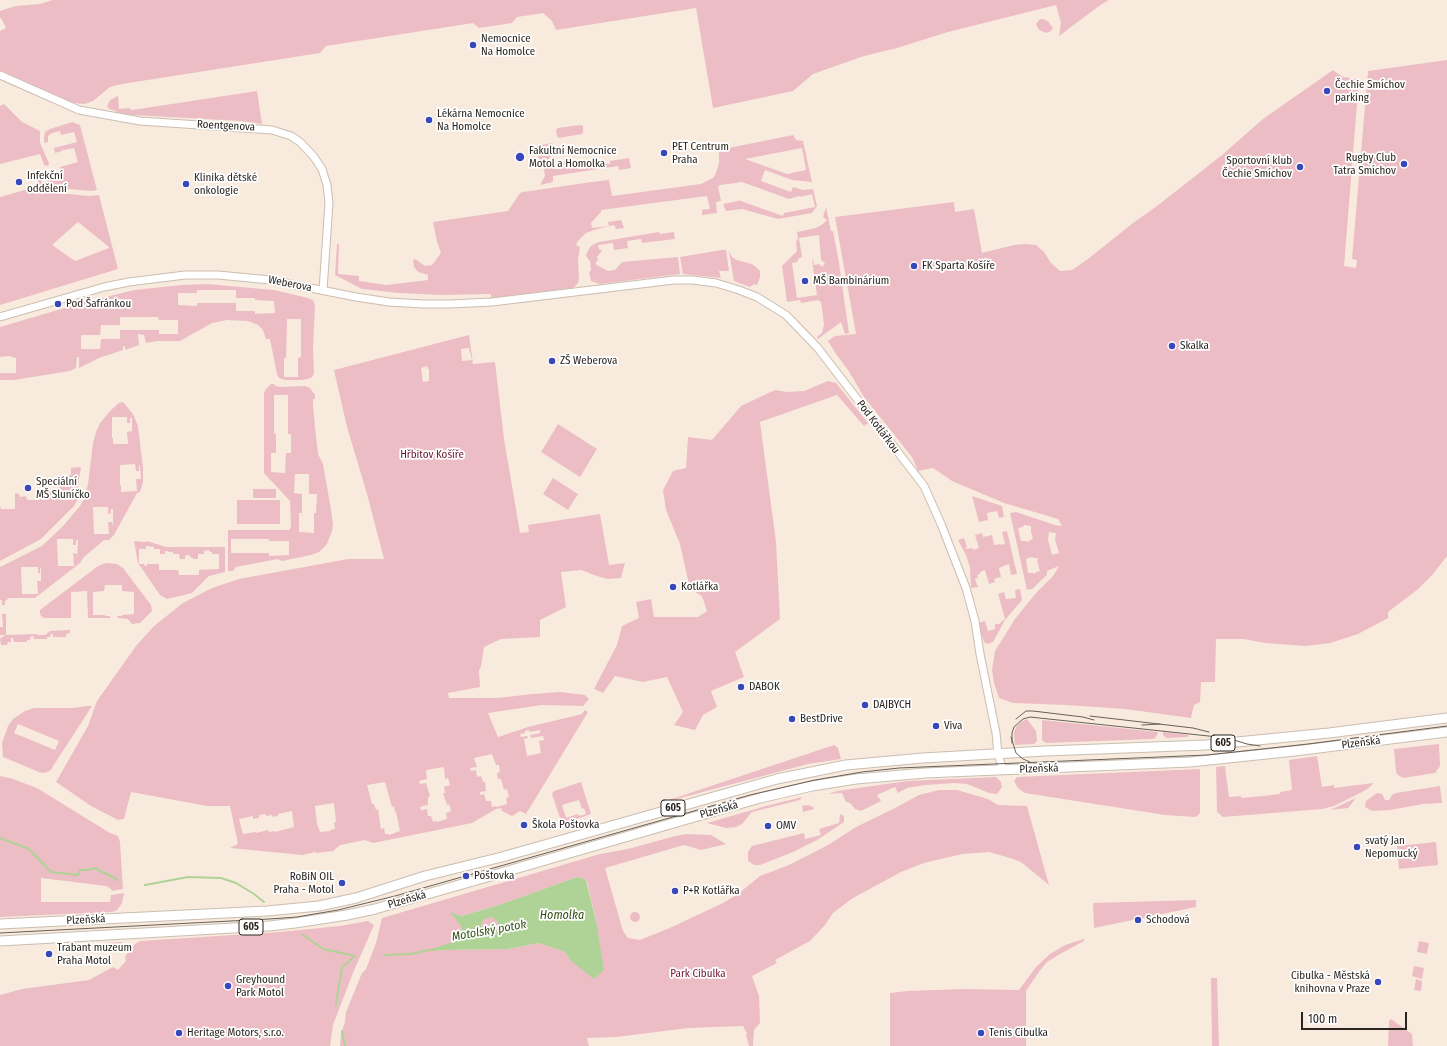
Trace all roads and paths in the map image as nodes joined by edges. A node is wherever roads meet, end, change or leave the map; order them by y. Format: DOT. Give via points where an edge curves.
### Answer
graph roads {
  1 [pos="0,75"];
  2 [pos="323,290"];
  3 [pos="584,291"];
  4 [pos="0,317"];
  5 [pos="1447,718"];
  6 [pos="1447,732"];
  7 [pos="998,754"];
  8 [pos="1002,770"];
  9 [pos="0,924"];
  10 [pos="0,940"];
  1 -- 2 [label="street, Roentgenova" via="79,110 140,121 272,130 291,136 314,157 327,185 329,203"];
  2 -- 3 [label="street, Weberova" via="389,302 449,304 492,302"];
  2 -- 4 [label="street, Weberova" via="240,276 185,275 104,287"];
  3 -- 7 [label="street, Pod Kotlářkou" via="674,280 716,283 770,304 786,315 817,347 924,486 941,524 976,621"];
  5 -- 7 [label="main road, Plzeňská / 605" via="1206,745"];
  6 -- 8 [label="main road, Plzeňská / 605" via="1190,762"];
  7 -- 8 [label="street, Pod Kotlářkou"];
  7 -- 9 [label="main road, Plzeňská / 605" via="884,761 793,775 502,857 425,876 356,898 319,906 267,911"];
  8 -- 10 [label="main road, Plzeňská / 605" via="881,776 783,792 375,909 295,924"];
}
